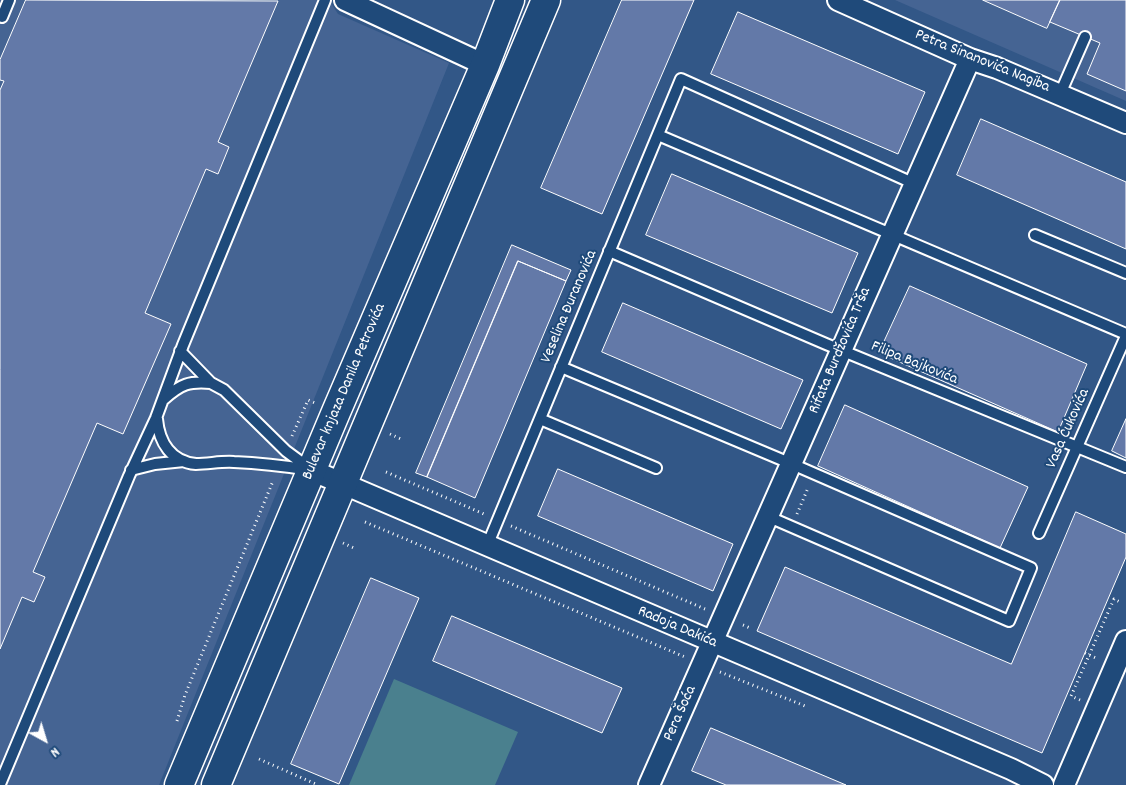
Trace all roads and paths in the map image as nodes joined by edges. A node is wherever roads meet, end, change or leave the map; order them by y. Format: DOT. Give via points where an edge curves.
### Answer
graph roads {
  1 [pos="9,0"];
  2 [pos="325,0"];
  3 [pos="345,0"];
  4 [pos="510,0"];
  5 [pos="546,0"];
  6 [pos="838,0"];
  7 [pos="2,17"];
  8 [pos="1085,37"];
  9 [pos="970,59"];
  10 [pos="485,65"];
  11 [pos="1060,94"];
  12 [pos="1126,123"];
  13 [pos="658,134"];
  14 [pos="915,184"];
  15 [pos="892,233"];
  16 [pos="1035,235"];
  17 [pos="609,251"];
  18 [pos="1126,273"];
  19 [pos="1126,335"];
  20 [pos="842,350"];
  21 [pos="180,351"];
  22 [pos="561,367"];
  23 [pos="212,383"];
  24 [pos="163,400"];
  25 [pos="308,400"];
  26 [pos="156,418"];
  27 [pos="540,419"];
  28 [pos="1078,448"];
  29 [pos="286,451"];
  30 [pos="184,462"];
  31 [pos="792,464"];
  32 [pos="280,465"];
  33 [pos="1126,467"];
  34 [pos="656,468"];
  35 [pos="131,470"];
  36 [pos="311,470"];
  37 [pos="386,472"];
  38 [pos="814,474"];
  39 [pos="342,483"];
  40 [pos="768,517"];
  41 [pos="498,520"];
  42 [pos="365,522"];
  43 [pos="792,527"];
  44 [pos="1039,533"];
  45 [pos="487,546"];
  46 [pos="1122,603"];
  47 [pos="724,617"];
  48 [pos="750,628"];
  49 [pos="1126,642"];
  50 [pos="713,643"];
  51 [pos="1087,654"];
  52 [pos="680,655"];
  53 [pos="1098,659"];
  54 [pos="1080,700"];
  55 [pos="176,726"];
  56 [pos="259,759"];
  57 [pos="0,784"];
  58 [pos="1067,784"];
  59 [pos="179,785"];
  60 [pos="216,785"];
  61 [pos="318,785"];
  62 [pos="649,785"];
  63 [pos="1044,785"];
  1 -- 7 [label="lane"];
  2 -- 21 [label="lane"];
  3 -- 10 [label="street"];
  4 -- 10 [label="main road, Bulevar knjaza Danila Petrovića"];
  5 -- 39 [label="main road, Bulevar knjaza Danila Petrovića"];
  6 -- 9 [label="street, Petra Sinanovića Nagiba"];
  8 -- 11 [label="lane"];
  9 -- 11 [label="street, Petra Sinanovića Nagiba"];
  9 -- 14 [label="street, Rifata Burdžovića Trša"];
  10 -- 36 [label="main road, Bulevar knjaza Danila Petrovića"];
  11 -- 12 [label="street, Petra Sinanovića Nagiba"];
  13 -- 14 [label="lane, Veselina Đuranovića" via="681,79"];
  13 -- 15 [label="lane"];
  13 -- 17 [label="lane, Veselina Đuranovića"];
  14 -- 15 [label="street, Rifata Burdžovića Trša"];
  15 -- 19 [label="lane"];
  15 -- 20 [label="street, Rifata Burdžovića Trša"];
  16 -- 18 [label="lane"];
  17 -- 20 [label="lane, Filipa Bajkovića"];
  17 -- 22 [label="lane, Veselina Đuranovića"];
  19 -- 28 [label="lane, Vasa Ćukovića"];
  20 -- 28 [label="lane, Filipa Bajkovića"];
  20 -- 31 [label="street, Rifata Burdžovića Trša"];
  21 -- 23 [label="lane"];
  21 -- 24 [label="lane"];
  22 -- 27 [label="lane, Veselina Đuranovića"];
  22 -- 31 [label="lane"];
  23 -- 24 [label="lane" via="186,384"];
  23 -- 29 [label="lane" via="224,390"];
  24 -- 26 [label="lane"];
  25 -- 29 [label="path"];
  26 -- 30 [label="lane" via="164,446"];
  26 -- 35 [label="lane"];
  27 -- 34 [label="lane"];
  27 -- 41 [label="lane, Veselina Đuranovića"];
  28 -- 33 [label="lane, Filipa Bajkovića"];
  28 -- 44 [label="lane, Vasa Ćukovića"];
  29 -- 36 [label="lane"];
  30 -- 32 [label="lane"];
  30 -- 35 [label="lane"];
  31 -- 38 [label="lane"];
  31 -- 40 [label="street, Rifata Burdžovića Trša"];
  32 -- 36 [label="lane"];
  32 -- 55 [label="path" via="185,694"];
  35 -- 57 [label="lane"];
  36 -- 39 [label="street, Radoja Dakića"];
  36 -- 59 [label="main road, Bulevar knjaza Danila Petrovića"];
  37 -- 41 [label="path"];
  38 -- 43 [label="path"];
  38 -- 43 [label="lane" via="1031,568 1009,621"];
  39 -- 45 [label="street, Radoja Dakića"];
  39 -- 60 [label="main road, Bulevar knjaza Danila Petrovića"];
  40 -- 43 [label="lane"];
  40 -- 47 [label="street, Rifata Burdžovića Trša"];
  41 -- 45 [label="lane, Veselina Đuranovića"];
  41 -- 47 [label="path"];
  42 -- 52 [label="path"];
  45 -- 50 [label="street, Radoja Dakića"];
  46 -- 51 [label="path" via="1114,599"];
  47 -- 48 [label="path"];
  47 -- 50 [label="street, Rifata Burdžovića Trša"];
  49 -- 58 [label="street"];
  50 -- 62 [label="street, Pera Šoća"];
  50 -- 63 [label="street, Radoja Dakića"];
  51 -- 53 [label="path"];
  51 -- 54 [label="path" via="1071,696"];
  56 -- 61 [label="path"];
}
